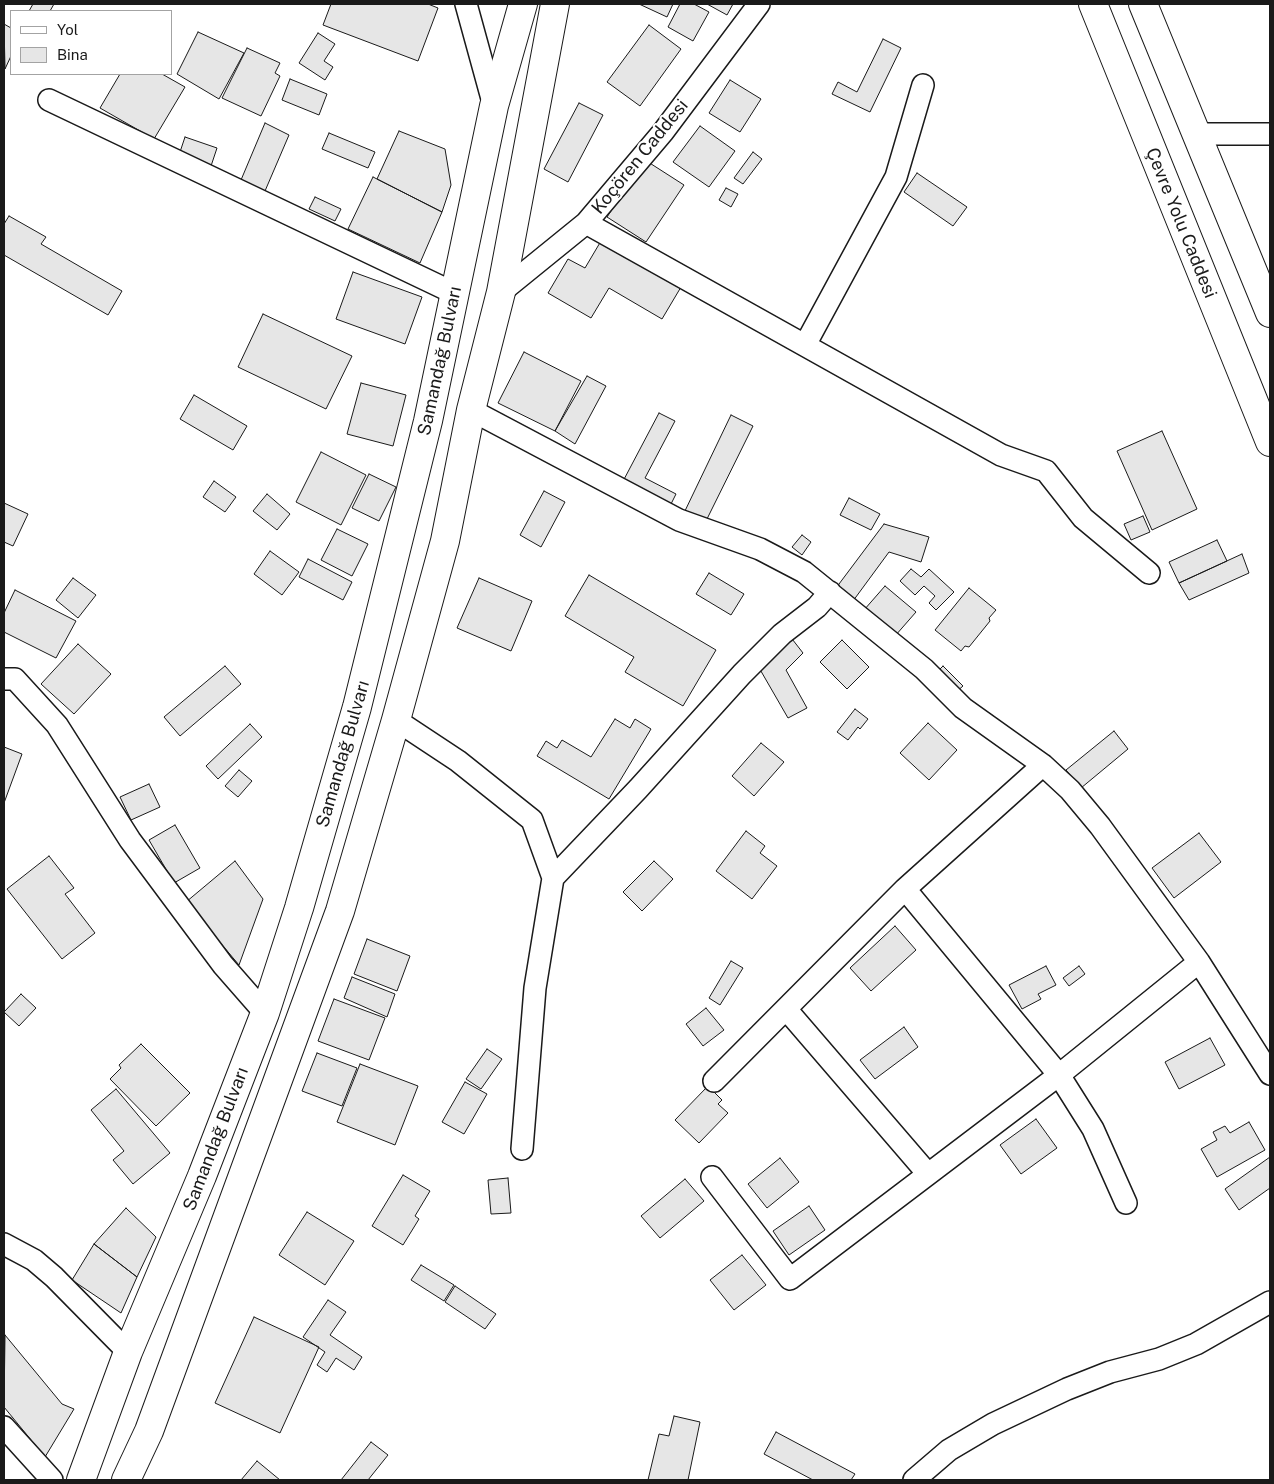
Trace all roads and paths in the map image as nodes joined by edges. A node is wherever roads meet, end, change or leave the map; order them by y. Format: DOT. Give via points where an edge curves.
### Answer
graph roads {
  1 [pos="466,4"];
  2 [pos="523,4"];
  3 [pos="555,4"];
  4 [pos="759,4"];
  5 [pos="1083,4"];
  6 [pos="1093,4"];
  7 [pos="1143,4"];
  8 [pos="1147,4"];
  9 [pos="1160,46"];
  10 [pos="1123,82"];
  11 [pos="923,85"];
  12 [pos="49,100"];
  13 [pos="494,106"];
  14 [pos="1196,134"];
  15 [pos="1270,134"];
  16 [pos="586,223"];
  17 [pos="501,292"];
  18 [pos="454,293"];
  19 [pos="1270,313"];
  20 [pos="805,346"];
  21 [pos="471,410"];
  22 [pos="1270,442"];
  23 [pos="1149,573"];
  24 [pos="830,592"];
  25 [pos="4,679"];
  26 [pos="396,720"];
  27 [pos="1044,765"];
  28 [pos="553,878"];
  29 [pos="905,889"];
  30 [pos="1199,962"];
  31 [pos="786,1009"];
  32 [pos="265,1013"];
  33 [pos="1270,1074"];
  34 [pos="1059,1075"];
  35 [pos="714,1081"];
  36 [pos="522,1149"];
  37 [pos="928,1174"];
  38 [pos="712,1177"];
  39 [pos="1126,1203"];
  40 [pos="4,1244"];
  41 [pos="1270,1302"];
  42 [pos="128,1352"];
  43 [pos="4,1427"];
  44 [pos="52,1480"];
  45 [pos="82,1480"];
  46 [pos="126,1480"];
  47 [pos="914,1480"];
  1 -- 13 [label="street"];
  2 -- 13 [label="highway, Samandağ Bulvarı"];
  3 -- 17 [label="highway"];
  4 -- 16 [label="street, Koçören Caddesi" via="663,132"];
  5 -- 10 [label="highway"];
  6 -- 10 [label="highway, Çevre Yolu Caddesi"];
  7 -- 9 [label="highway"];
  8 -- 9 [label="highway"];
  9 -- 14 [label="highway"];
  10 -- 22 [label="highway, Çevre Yolu Caddesi"];
  11 -- 20 [label="street" via="896,177"];
  12 -- 18 [label="street"];
  13 -- 18 [label="highway, Samandağ Bulvarı"];
  14 -- 15 [label="street"];
  14 -- 19 [label="highway"];
  16 -- 17 [label="street, Koçören Caddesi"];
  16 -- 20 [label="street"];
  17 -- 21 [label="highway"];
  18 -- 32 [label="highway, Samandağ Bulvarı" via="428,421 357,707"];
  20 -- 23 [label="street" via="1001,455 1046,471 1083,518"];
  21 -- 24 [label="street" via="679,520 760,549 804,572"];
  21 -- 26 [label="highway" via="444,540"];
  24 -- 27 [label="street" via="924,669 964,708"];
  24 -- 28 [label="street" via="742,674"];
  25 -- 32 [label="street" via="15,679 57,725 130,840 223,965"];
  26 -- 28 [label="street" via="458,760 532,820"];
  26 -- 46 [label="highway" via="340,911 149,1431"];
  27 -- 29 [label="street"];
  27 -- 30 [label="street" via="1100,826"];
  28 -- 36 [label="street" via="535,988"];
  29 -- 31 [label="street"];
  29 -- 34 [label="street"];
  30 -- 33 [label="street"];
  30 -- 34 [label="street"];
  31 -- 35 [label="street"];
  31 -- 37 [label="street"];
  32 -- 42 [label="highway, Samandağ Bulvarı" via="202,1176"];
  34 -- 37 [label="street"];
  34 -- 39 [label="street" via="1093,1129"];
  37 -- 38 [label="street" via="790,1279"];
  40 -- 42 [label="street" via="34,1260"];
  41 -- 47 [label="street" via="1196,1344 1159,1359 1110,1372 993,1424 950,1450"];
  42 -- 45 [label="highway, Samandağ Bulvarı"];
  43 -- 44 [label="street"];
}
